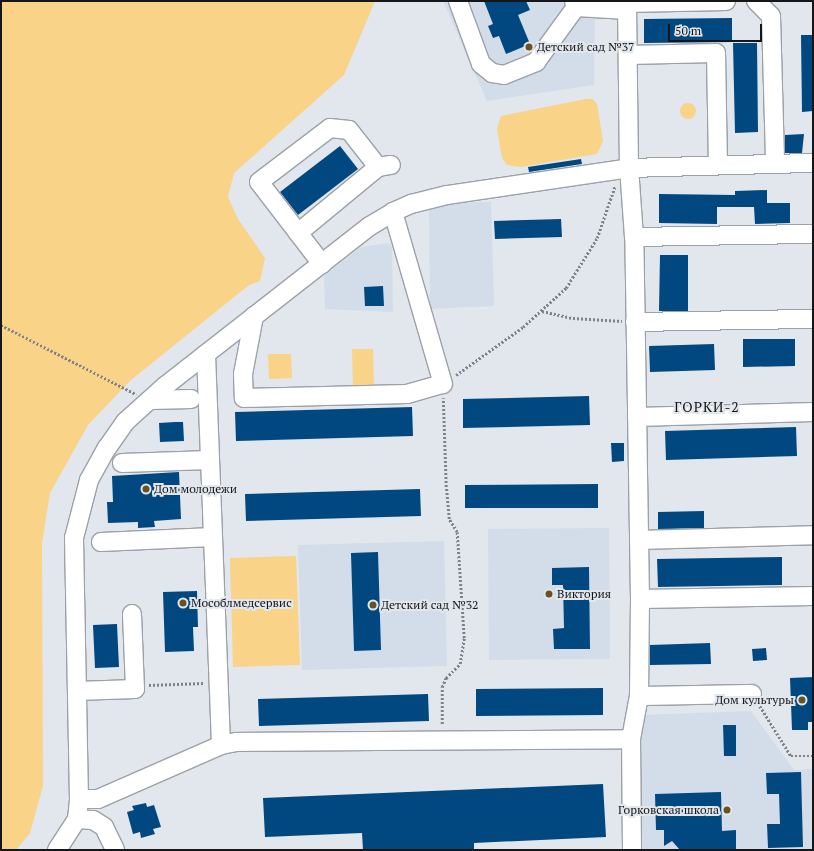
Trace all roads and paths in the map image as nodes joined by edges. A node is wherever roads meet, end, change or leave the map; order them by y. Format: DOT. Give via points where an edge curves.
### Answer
graph roads {
  1 [pos="458,1"];
  2 [pos="726,1"];
  3 [pos="756,1"];
  4 [pos="575,4"];
  5 [pos="627,5"];
  6 [pos="628,55"];
  7 [pos="775,163"];
  8 [pos="813,163"];
  9 [pos="718,164"];
  10 [pos="623,169"];
  11 [pos="393,212"];
  12 [pos="298,233"];
  13 [pos="813,234"];
  14 [pos="634,237"];
  15 [pos="322,264"];
  16 [pos="541,311"];
  17 [pos="254,316"];
  18 [pos="813,319"];
  19 [pos="636,322"];
  20 [pos="1,325"];
  21 [pos="206,354"];
  22 [pos="443,384"];
  23 [pos="191,399"];
  24 [pos="150,400"];
  25 [pos="813,412"];
  26 [pos="637,417"];
  27 [pos="210,460"];
  28 [pos="122,463"];
  29 [pos="813,535"];
  30 [pos="213,537"];
  31 [pos="639,540"];
  32 [pos="101,542"];
  33 [pos="813,596"];
  34 [pos="640,599"];
  35 [pos="132,614"];
  36 [pos="218,683"];
  37 [pos="135,685"];
  38 [pos="77,691"];
  39 [pos="752,694"];
  40 [pos="639,696"];
  41 [pos="442,724"];
  42 [pos="631,739"];
  43 [pos="221,745"];
  44 [pos="813,756"];
  45 [pos="79,799"];
  46 [pos="77,819"];
  47 [pos="57,850"];
  48 [pos="115,850"];
  49 [pos="632,850"];
  1 -- 4 [label="street" via="481,64 492,73 504,75 536,62"];
  2 -- 5 [label="street"];
  3 -- 7 [label="street" via="771,16"];
  4 -- 5 [label="street"];
  5 -- 6 [label="street"];
  6 -- 9 [label="street" via="716,53"];
  6 -- 10 [label="street"];
  7 -- 8 [label="street"];
  7 -- 9 [label="street"];
  9 -- 10 [label="street"];
  10 -- 11 [label="street" via="447,195 411,204"];
  10 -- 14 [label="street"];
  10 -- 16 [label="path" via="617,179 597,238 566,288"];
  11 -- 15 [label="street"];
  11 -- 22 [label="street"];
  12 -- 12 [label="street" via="384,166 349,130 330,128 259,182"];
  12 -- 15 [label="street"];
  13 -- 14 [label="street"];
  14 -- 19 [label="street"];
  15 -- 17 [label="street"];
  16 -- 19 [label="path" via="573,318"];
  16 -- 22 [label="path"];
  17 -- 21 [label="street"];
  17 -- 22 [label="street" via="243,374 244,398 408,394"];
  18 -- 19 [label="street" via="670,324"];
  19 -- 26 [label="street"];
  20 -- 24 [label="path"];
  21 -- 24 [label="street"];
  21 -- 27 [label="street"];
  22 -- 41 [label="path" via="446,487 449,520 457,532 464,638 460,664 446,678 442,687"];
  23 -- 24 [label="street"];
  24 -- 38 [label="street" via="125,422 89,480 74,538"];
  25 -- 26 [label="street"];
  26 -- 31 [label="street"];
  27 -- 28 [label="street"];
  27 -- 30 [label="street"];
  29 -- 31 [label="street"];
  30 -- 32 [label="street"];
  30 -- 36 [label="street"];
  31 -- 34 [label="street"];
  33 -- 34 [label="street"];
  34 -- 40 [label="street"];
  35 -- 37 [label="street"];
  36 -- 37 [label="path"];
  36 -- 43 [label="street"];
  37 -- 38 [label="street" via="135,689"];
  38 -- 45 [label="street"];
  39 -- 40 [label="street"];
  39 -- 44 [label="path" via="791,756"];
  40 -- 42 [label="street"];
  42 -- 43 [label="street" via="237,742"];
  42 -- 49 [label="street"];
  43 -- 45 [label="street" via="98,799"];
  45 -- 46 [label="street"];
  46 -- 47 [label="street"];
  46 -- 48 [label="street" via="93,820 104,827"];
}
